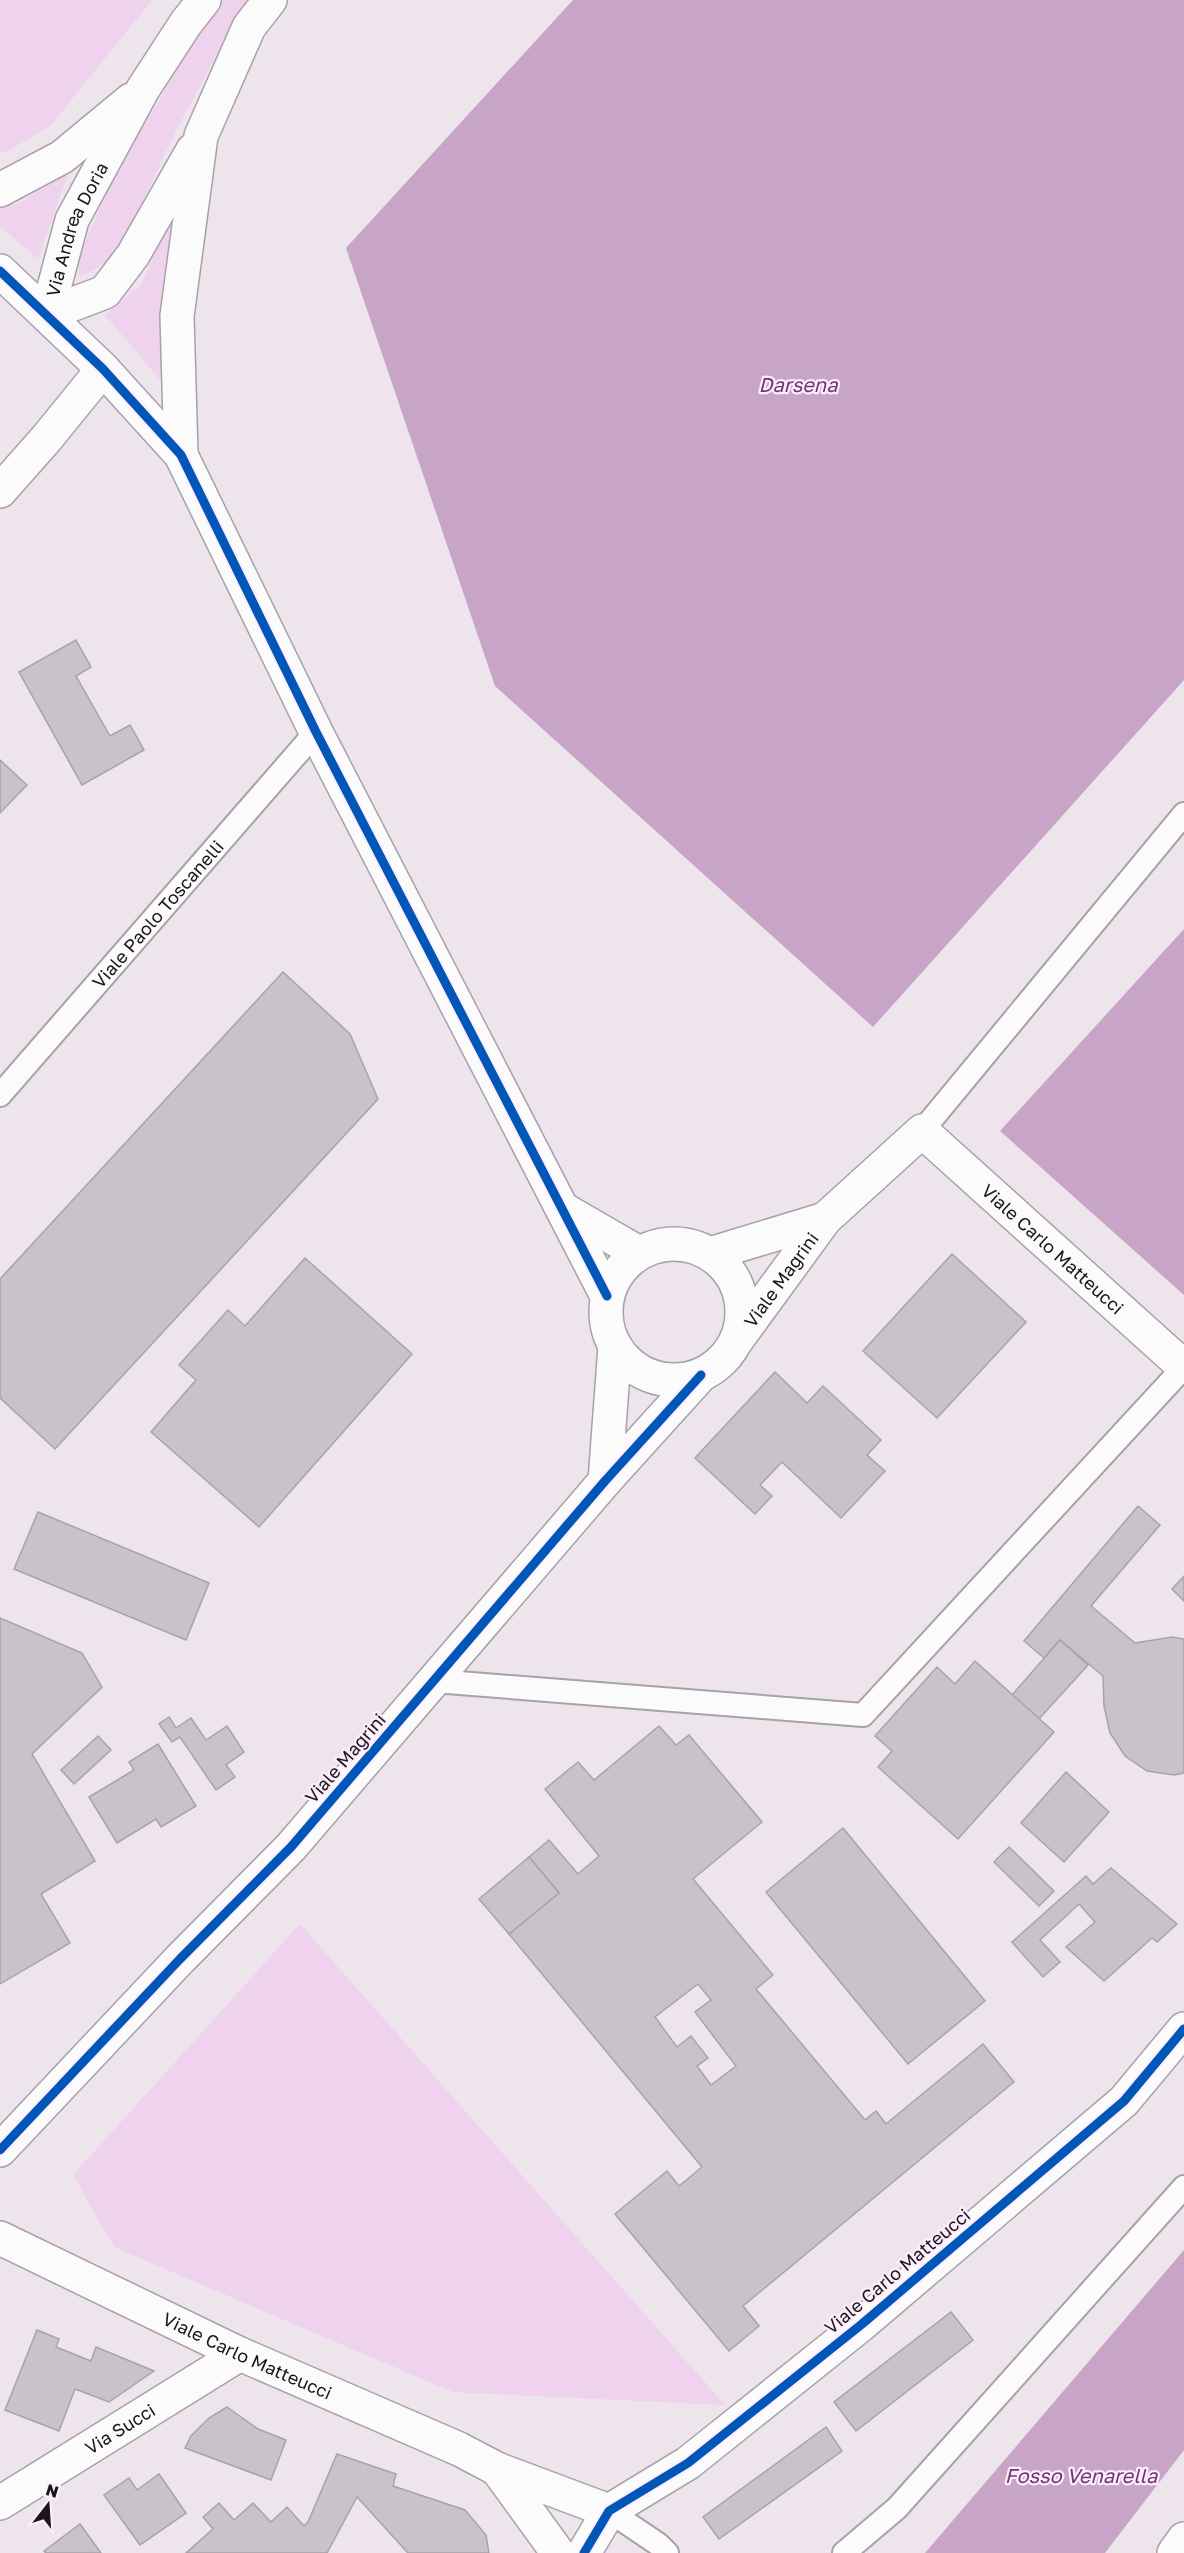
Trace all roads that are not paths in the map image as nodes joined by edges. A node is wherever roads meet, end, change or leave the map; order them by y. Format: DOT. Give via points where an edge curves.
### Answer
graph roads {
  1 [pos="204,0"];
  2 [pos="270,0"];
  3 [pos="143,89"];
  4 [pos="201,136"];
  5 [pos="0,190"];
  6 [pos="0,272"];
  7 [pos="47,314"];
  8 [pos="103,369"];
  9 [pos="181,455"];
  10 [pos="0,491"];
  11 [pos="316,732"];
  12 [pos="1184,814"];
  13 [pos="0,1095"];
  14 [pos="922,1131"];
  15 [pos="563,1209"];
  16 [pos="825,1219"];
  17 [pos="639,1253"];
  18 [pos="710,1254"];
  19 [pos="607,1296"];
  20 [pos="736,1341"];
  21 [pos="615,1346"];
  22 [pos="1184,1367"];
  23 [pos="701,1375"];
  24 [pos="604,1481"];
  25 [pos="434,1682"];
  26 [pos="1184,2029"];
  27 [pos="0,2150"];
  28 [pos="1184,2187"];
  29 [pos="0,2238"];
  30 [pos="240,2354"];
  31 [pos="497,2469"];
  32 [pos="0,2503"];
  33 [pos="609,2511"];
  34 [pos="1184,2539"];
  35 [pos="558,2553"];
  36 [pos="584,2553"];
  37 [pos="667,2553"];
  38 [pos="844,2553"];
  39 [pos="1173,2553"];
  1 -- 3 [label="street, Via Andrea Doria"];
  2 -- 4 [label="street, Via Andrea Doria" via="249,27"];
  3 -- 5 [label="street, Via Andrea Doria" via="62,156"];
  3 -- 7 [label="street, Via Andrea Doria" via="72,220"];
  4 -- 7 [label="street, Via Andrea Doria" via="133,255 105,292"];
  4 -- 9 [label="street, Via Andrea Doria" via="177,316"];
  6 -- 7 [label="street"];
  7 -- 8 [label="street"];
  8 -- 9 [label="street"];
  8 -- 10 [label="street"];
  9 -- 11 [label="street"];
  11 -- 13 [label="lane, Viale Paolo Toscanelli"];
  11 -- 15 [label="street"];
  12 -- 14 [label="lane"];
  14 -- 16 [label="street, Viale Magrini"];
  14 -- 22 [label="street, Viale Carlo Matteucci"];
  15 -- 17 [label="street"];
  15 -- 19 [label="street"];
  16 -- 18 [label="street, Viale Magrini"];
  16 -- 20 [label="street, Viale Magrini"];
  17 -- 18 [label="street" via="675,1243"];
  17 -- 19 [label="street" via="625,1264"];
  18 -- 20 [label="street" via="736,1283 742,1302 742,1322"];
  19 -- 21 [label="street" via="605,1317"];
  20 -- 23 [label="street" via="716,1367"];
  21 -- 23 [label="street" via="636,1369 657,1378 679,1380"];
  21 -- 24 [label="street"];
  22 -- 25 [label="lane" via="863,1715"];
  23 -- 24 [label="street, Viale Magrini"];
  24 -- 25 [label="street, Viale Magrini"];
  25 -- 27 [label="street, Viale Magrini" via="291,1847"];
  26 -- 33 [label="street, Viale Carlo Matteucci" via="1124,2101 862,2324 688,2463"];
  28 -- 38 [label="lane" via="897,2508"];
  29 -- 30 [label="street, Viale Carlo Matteucci"];
  30 -- 31 [label="street, Viale Carlo Matteucci"];
  30 -- 32 [label="street, Via Succi"];
  31 -- 33 [label="street, Viale Carlo Matteucci"];
  31 -- 35 [label="street, Viale Carlo Matteucci"];
  33 -- 36 [label="street"];
  33 -- 37 [label="lane"];
  34 -- 39 [label="street"];
}
